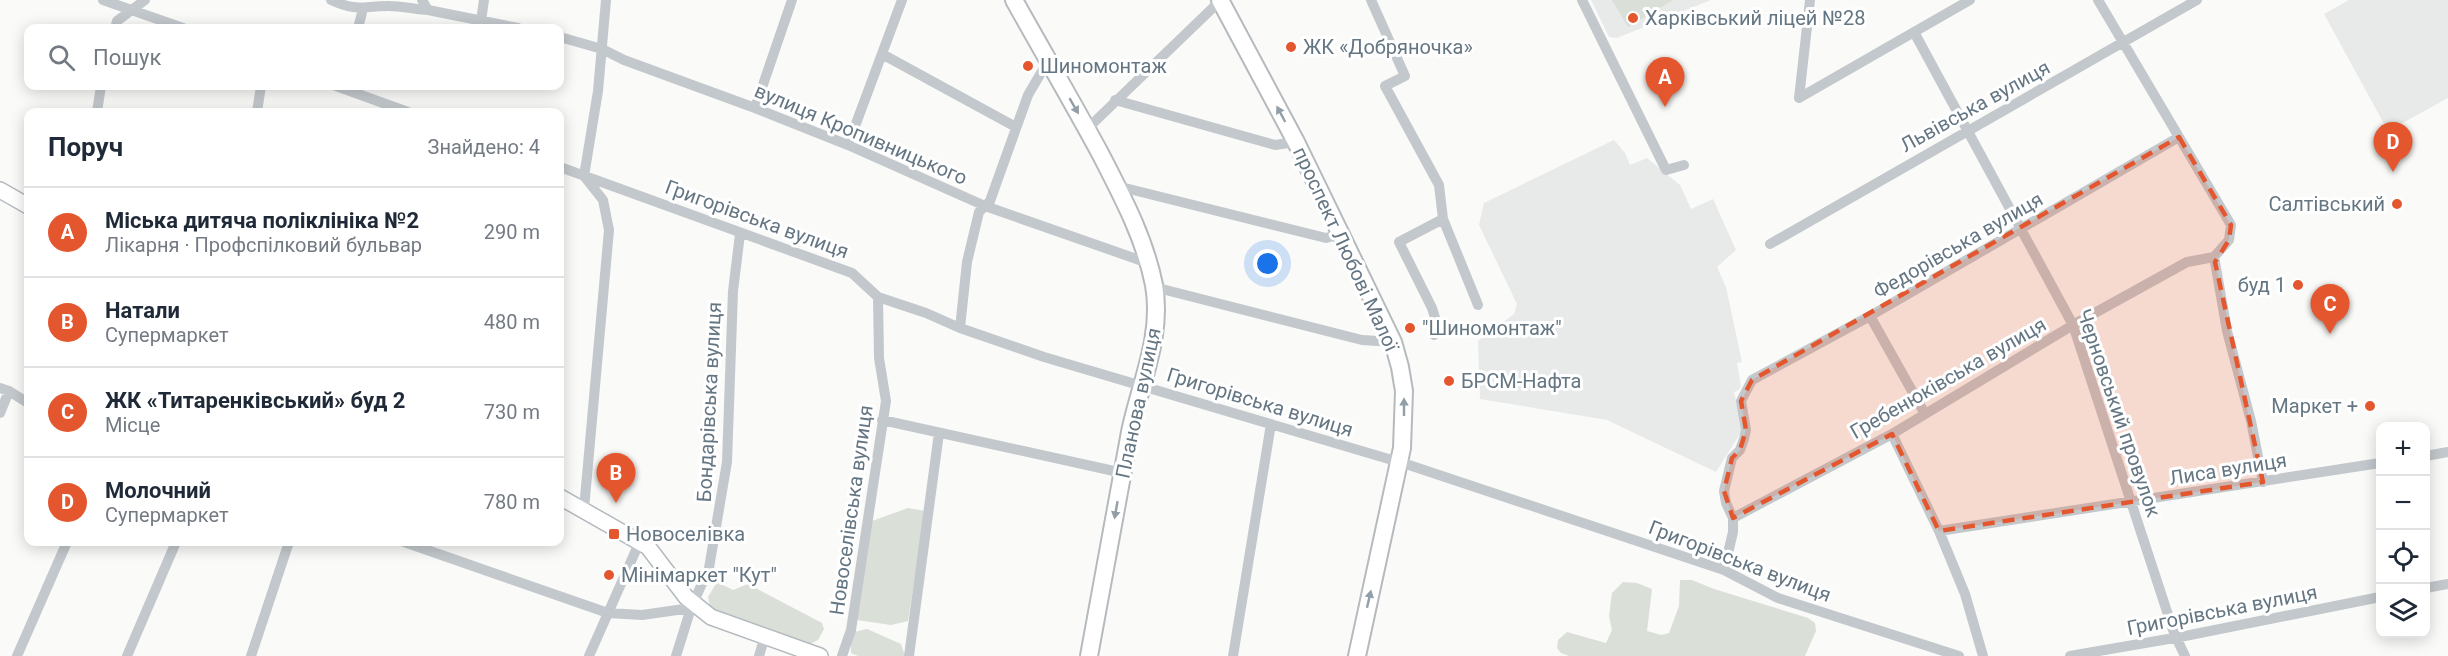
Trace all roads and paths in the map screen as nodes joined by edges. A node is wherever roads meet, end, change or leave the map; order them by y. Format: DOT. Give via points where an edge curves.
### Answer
graph roads {
  1 [pos="103,0"];
  2 [pos="145,0"];
  3 [pos="331,0"];
  4 [pos="484,0"];
  5 [pos="606,0"];
  6 [pos="792,0"];
  7 [pos="902,0"];
  8 [pos="1014,0"];
  9 [pos="1220,0"];
  10 [pos="1371,0"];
  11 [pos="1582,0"];
  12 [pos="1810,0"];
  13 [pos="1970,0"];
  14 [pos="2097,0"];
  15 [pos="2197,0"];
  16 [pos="425,5"];
  17 [pos="132,9"];
  18 [pos="363,9"];
  19 [pos="481,21"];
  20 [pos="116,24"];
  21 [pos="172,24"];
  22 [pos="359,24"];
  23 [pos="497,24"];
  24 [pos="1914,32"];
  25 [pos="564,38"];
  26 [pos="2123,43"];
  27 [pos="602,49"];
  28 [pos="882,54"];
  29 [pos="1048,61"];
  30 [pos="100,90"];
  31 [pos="260,90"];
  32 [pos="350,90"];
  33 [pos="1115,100"];
  34 [pos="98,108"];
  35 [pos="258,108"];
  36 [pos="398,108"];
  37 [pos="755,108"];
  38 [pos="1016,127"];
  39 [pos="1087,129"];
  40 [pos="1968,130"];
  41 [pos="2179,136"];
  42 [pos="1296,142"];
  43 [pos="848,145"];
  44 [pos="1684,165"];
  45 [pos="564,168"];
  46 [pos="584,176"];
  47 [pos="1117,186"];
  48 [pos="0,190"];
  49 [pos="24,204"];
  50 [pos="985,206"];
  51 [pos="1443,219"];
  52 [pos="2022,229"];
  53 [pos="740,234"];
  54 [pos="1341,234"];
  55 [pos="1770,244"];
  56 [pos="2214,257"];
  57 [pos="1148,263"];
  58 [pos="1154,287"];
  59 [pos="878,297"];
  60 [pos="1478,305"];
  61 [pos="1870,316"];
  62 [pos="2073,325"];
  63 [pos="960,328"];
  64 [pos="1434,335"];
  65 [pos="1392,342"];
  66 [pos="1142,386"];
  67 [pos="5,390"];
  68 [pos="24,401"];
  69 [pos="0,412"];
  70 [pos="1925,414"];
  71 [pos="882,420"];
  72 [pos="1271,424"];
  73 [pos="939,433"];
  74 [pos="1892,434"];
  75 [pos="2448,452"];
  76 [pos="2430,455"];
  77 [pos="1400,463"];
  78 [pos="2376,464"];
  79 [pos="1123,473"];
  80 [pos="2263,482"];
  81 [pos="564,499"];
  82 [pos="2130,502"];
  83 [pos="584,509"];
  84 [pos="1733,518"];
  85 [pos="1939,531"];
  86 [pos="640,541"];
  87 [pos="65,546"];
  88 [pos="174,546"];
  89 [pos="288,546"];
  90 [pos="415,546"];
  91 [pos="1724,570"];
  92 [pos="2448,584"];
  93 [pos="2430,587"];
  94 [pos="2376,598"];
  95 [pos="692,606"];
  96 [pos="608,613"];
  97 [pos="765,636"];
  98 [pos="2176,638"];
  99 [pos="17,656"];
  100 [pos="127,656"];
  101 [pos="251,656"];
  102 [pos="589,656"];
  103 [pos="676,656"];
  104 [pos="759,656"];
  105 [pos="820,656"];
  106 [pos="842,656"];
  107 [pos="909,656"];
  108 [pos="1089,656"];
  109 [pos="1233,656"];
  110 [pos="1357,656"];
  111 [pos="1959,656"];
  112 [pos="1983,656"];
  113 [pos="2070,656"];
  114 [pos="2185,656"];
  1 -- 17 [label="street"];
  2 -- 17 [label="street"];
  3 -- 18 [label="street" via="347,8"];
  4 -- 19 [label="street"];
  5 -- 27 [label="street"];
  6 -- 37 [label="street"];
  7 -- 28 [label="street"];
  8 -- 29 [label="main road, Планова вулиця"];
  9 -- 33 [label="street"];
  42 -- 9 [label="main road, проспект Любові Малої, one-way"];
  10 -- 51 [label="street" via="1405,76 1385,86 1439,186"];
  11 -- 44 [label="street" via="1666,170"];
  12 -- 24 [label="street" via="1799,98"];
  13 -- 24 [label="street"];
  14 -- 26 [label="street"];
  15 -- 26 [label="street, Львівська вулиця"];
  16 -- 18 [label="street"];
  16 -- 19 [label="street"];
  17 -- 20 [label="street"];
  17 -- 21 [label="street"];
  18 -- 22 [label="street"];
  19 -- 23 [label="street"];
  24 -- 40 [label="street, Черновський провулок"];
  25 -- 27 [label="street, вулиця Кропивницького"];
  26 -- 40 [label="street, Львівська вулиця"];
  26 -- 41 [label="street"];
  27 -- 37 [label="street, вулиця Кропивницького"];
  27 -- 46 [label="street"];
  28 -- 38 [label="street"];
  28 -- 43 [label="street"];
  29 -- 38 [label="street" via="1028,95"];
  29 -- 39 [label="main road, Планова вулиця, one-way"];
  30 -- 34 [label="street"];
  31 -- 35 [label="street"];
  32 -- 36 [label="street"];
  33 -- 39 [label="street"];
  33 -- 42 [label="street" via="1275,145"];
  37 -- 43 [label="street, вулиця Кропивницького"];
  38 -- 50 [label="street"];
  39 -- 47 [label="main road, Планова вулиця"];
  40 -- 52 [label="street, Черновський провулок"];
  40 -- 55 [label="street, Львівська вулиця"];
  41 -- 52 [label="street, Федорівська вулиця"];
  41 -- 56 [label="street" via="2231,225 2229,240"];
  42 -- 54 [label="main road, проспект Любові Малої"];
  43 -- 50 [label="street, вулиця Кропивницького"];
  45 -- 46 [label="street, Григорівська вулиця"];
  46 -- 53 [label="street, Григорівська вулиця"];
  46 -- 83 [label="street" via="603,200 609,230"];
  47 -- 54 [label="street" via="1326,238"];
  47 -- 57 [label="main road, Планова вулиця"];
  48 -- 49 [label="street"];
  50 -- 57 [label="street, вулиця Кропивницького"];
  50 -- 63 [label="street" via="979,212 967,262"];
  51 -- 60 [label="street"];
  51 -- 64 [label="street" via="1399,242 1432,308 1436,321"];
  52 -- 61 [label="street, Федорівська вулиця"];
  52 -- 62 [label="street, Черновський провулок"];
  53 -- 59 [label="street, Григорівська вулиця" via="852,273"];
  53 -- 95 [label="street, Бондарівська вулиця" via="733,291 727,462 709,568"];
  54 -- 65 [label="main road, проспект Любові Малої"];
  56 -- 62 [label="street, Гребенюківська вулиця" via="2187,262"];
  56 -- 80 [label="street" via="2227,331"];
  57 -- 58 [label="main road, Планова вулиця"];
  58 -- 65 [label="street" via="1362,340"];
  58 -- 66 [label="main road, Планова вулиця" via="1152,354"];
  59 -- 63 [label="street, Григорівська вулиця"];
  59 -- 71 [label="street, Новоселівська вулиця" via="879,358 886,401"];
  61 -- 70 [label="street"];
  61 -- 84 [label="street, Федорівська вулиця" via="1752,380 1741,401 1744,439 1732,458 1724,491"];
  62 -- 70 [label="street, Гребенюківська вулиця"];
  62 -- 82 [label="street, Черновський провулок"];
  63 -- 66 [label="street, Григорівська вулиця"];
  77 -- 65 [label="main road, проспект Любові Малої, one-way" via="1404,391"];
  66 -- 72 [label="street, Григорівська вулиця"];
  66 -- 79 [label="main road, Планова вулиця"];
  67 -- 68 [label="street"];
  67 -- 69 [label="street"];
  70 -- 74 [label="street, Гребенюківська вулиця"];
  71 -- 73 [label="street"];
  71 -- 106 [label="street, Новоселівська вулиця" via="851,630"];
  72 -- 77 [label="street, Григорівська вулиця"];
  72 -- 109 [label="street"];
  73 -- 79 [label="street"];
  73 -- 107 [label="street"];
  74 -- 84 [label="street, Гребенюківська вулиця"];
  74 -- 85 [label="street"];
  75 -- 76 [label="street"];
  77 -- 91 [label="street, Григорівська вулиця"];
  110 -- 77 [label="main road, проспект Любові Малої, one-way"];
  78 -- 80 [label="street, Лиса вулиця"];
  79 -- 108 [label="main road, Планова вулиця, one-way"];
  80 -- 82 [label="street, Лиса вулиця"];
  81 -- 83 [label="street"];
  82 -- 85 [label="street, Лиса вулиця"];
  82 -- 98 [label="street, Черновський провулок"];
  83 -- 86 [label="street"];
  84 -- 91 [label="street"];
  85 -- 112 [label="street" via="1965,594"];
  86 -- 95 [label="street" via="654,553"];
  86 -- 96 [label="street"];
  87 -- 99 [label="street"];
  88 -- 100 [label="street"];
  89 -- 101 [label="street"];
  90 -- 96 [label="street"];
  91 -- 111 [label="street, Григорівська вулиця" via="1778,598"];
  92 -- 93 [label="street"];
  94 -- 98 [label="street, Григорівська вулиця"];
  95 -- 96 [label="street" via="642,615"];
  95 -- 97 [label="street"];
  95 -- 103 [label="street, Бондарівська вулиця"];
  96 -- 102 [label="street"];
  97 -- 104 [label="street"];
  97 -- 105 [label="street"];
  98 -- 113 [label="street, Григорівська вулиця"];
  98 -- 114 [label="street, Черновський провулок"];
}
